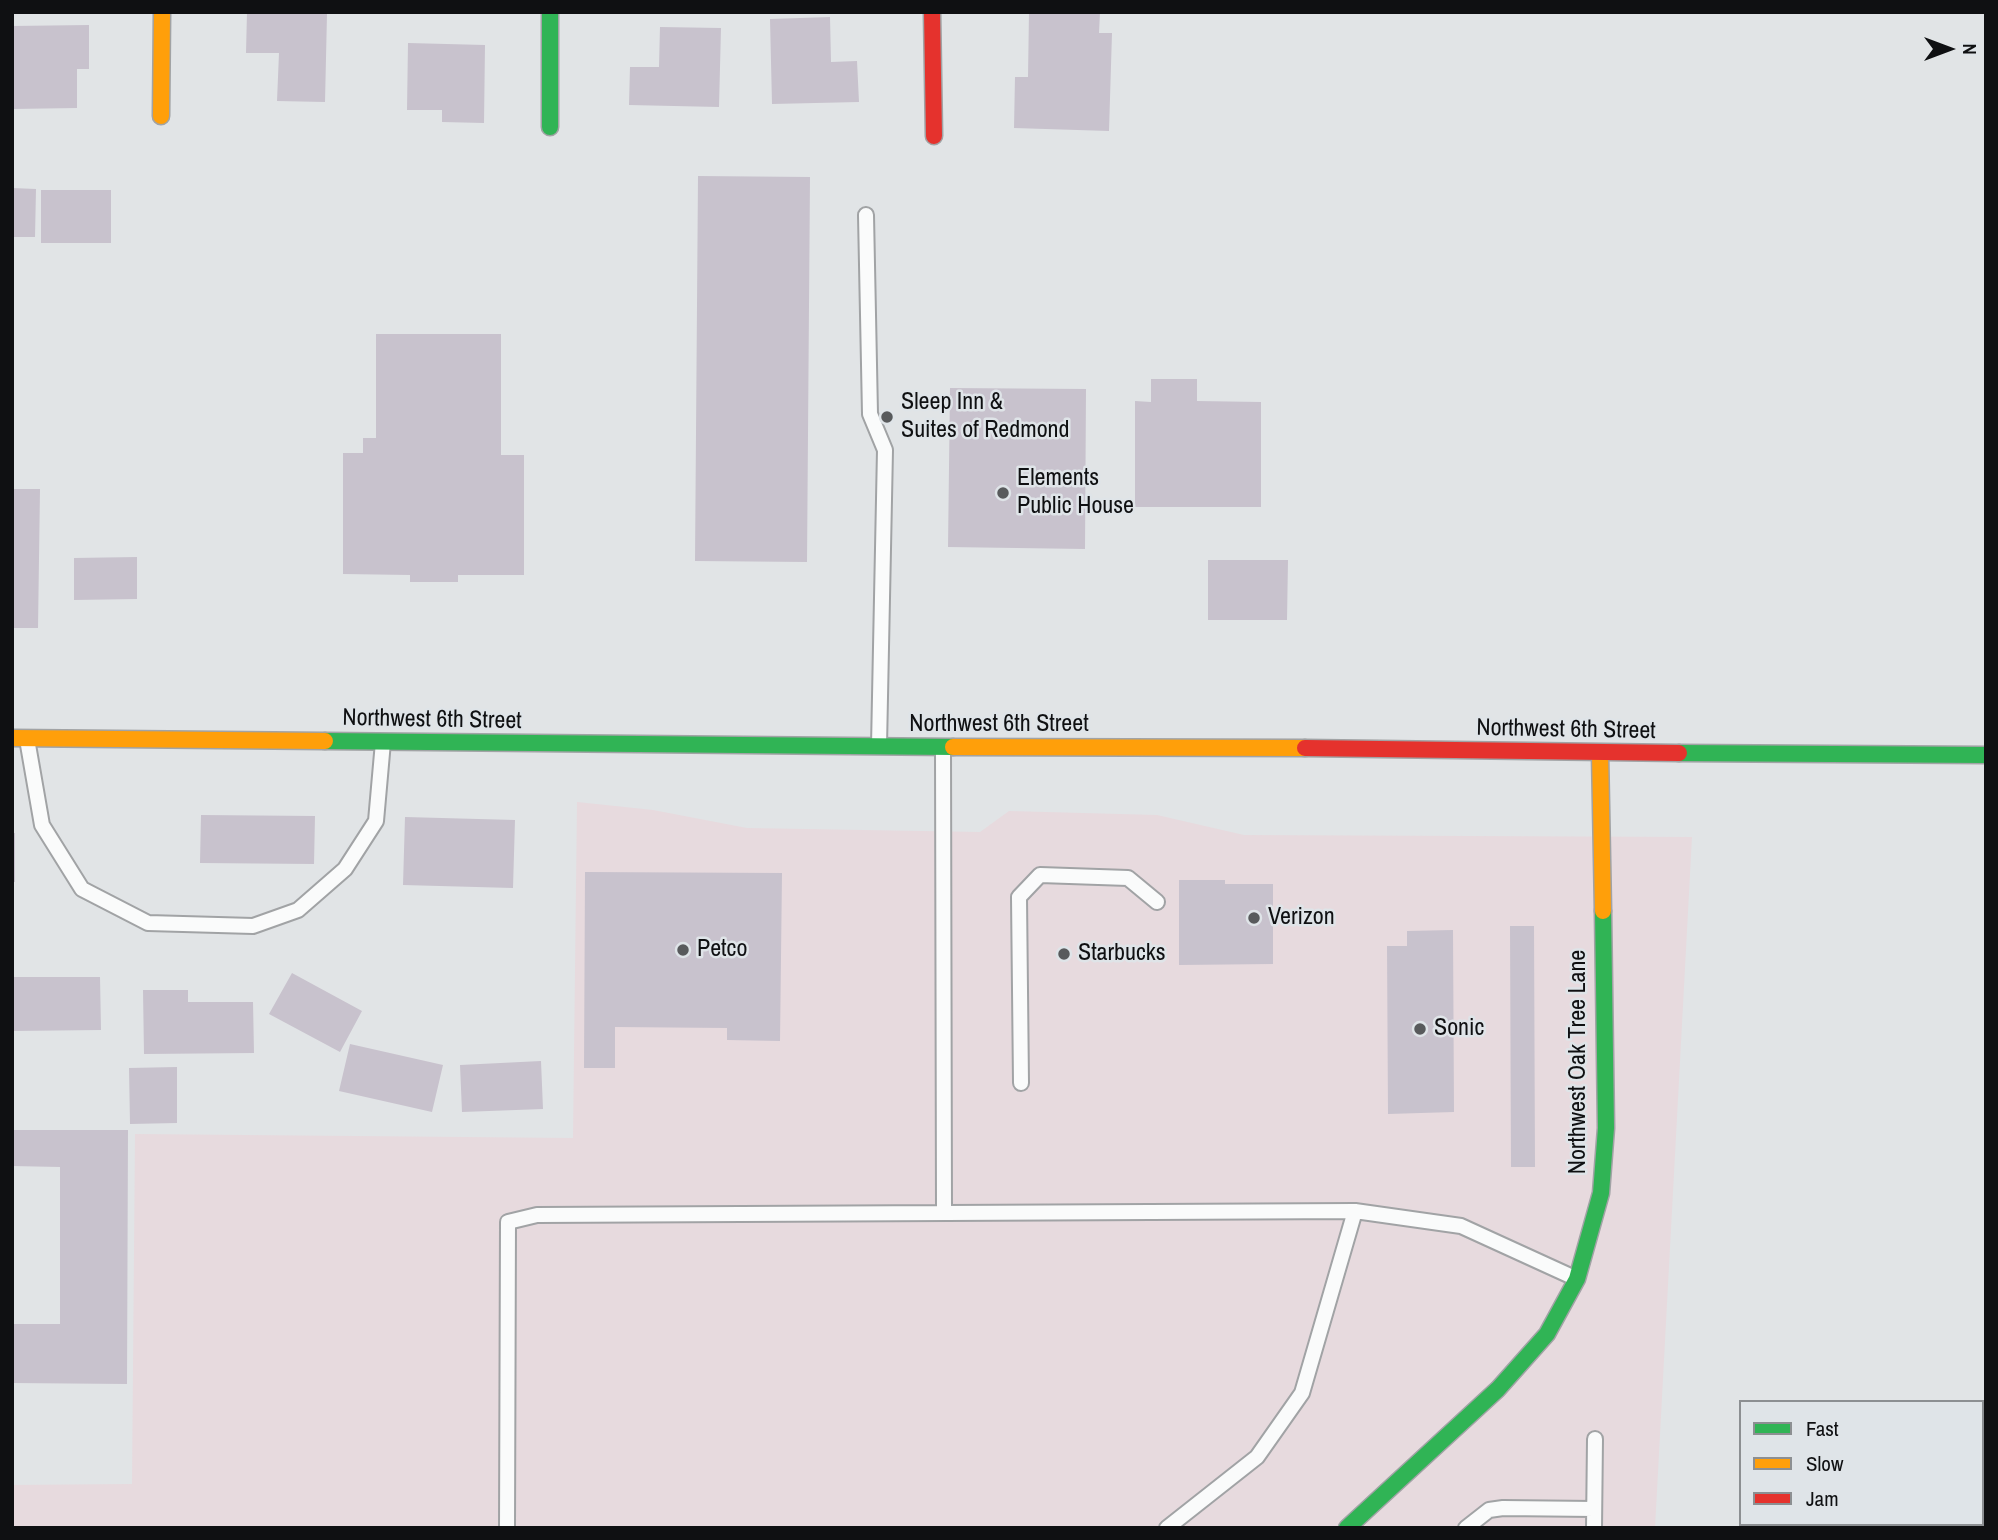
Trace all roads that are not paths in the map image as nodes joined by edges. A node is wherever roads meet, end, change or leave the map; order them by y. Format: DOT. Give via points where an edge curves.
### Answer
graph roads {
  1 [pos="162,12"];
  2 [pos="550,12"];
  3 [pos="932,12"];
  4 [pos="161,116"];
  5 [pos="550,127"];
  6 [pos="934,136"];
  7 [pos="866,215"];
  8 [pos="19,738"];
  9 [pos="383,742"];
  10 [pos="879,747"];
  11 [pos="943,748"];
  12 [pos="1600,753"];
  13 [pos="1986,755"];
  14 [pos="1157,902"];
  15 [pos="1021,1083"];
  16 [pos="1355,1211"];
  17 [pos="944,1213"];
  18 [pos="1577,1279"];
  19 [pos="1595,1439"];
  20 [pos="1594,1509"];
  21 [pos="507,1528"];
  22 [pos="1167,1528"];
  23 [pos="1347,1528"];
  24 [pos="1466,1528"];
  25 [pos="1594,1528"];
  1 -- 4 [label="main road"];
  2 -- 5 [label="main road"];
  3 -- 6 [label="main road"];
  7 -- 10 [label="lane" via="870,414 885,450"];
  8 -- 9 [label="main road, Northwest 6th Street"];
  8 -- 9 [label="lane" via="42,825 82,889 148,923 253,926 298,910 345,869 376,821"];
  9 -- 10 [label="main road, Northwest 6th Street"];
  10 -- 11 [label="main road, Northwest 6th Street"];
  11 -- 12 [label="main road, Northwest 6th Street"];
  11 -- 17 [label="lane"];
  12 -- 13 [label="main road, Northwest 6th Street"];
  12 -- 18 [label="main road, Northwest Oak Tree Lane" via="1606,1128 1601,1193"];
  14 -- 15 [label="lane" via="1128,878 1115,877 1040,875 1019,897"];
  16 -- 17 [label="lane"];
  16 -- 18 [label="lane" via="1461,1226"];
  16 -- 22 [label="lane" via="1302,1393 1257,1457"];
  17 -- 21 [label="lane" via="537,1215 508,1222"];
  18 -- 23 [label="main road, Northwest Oak Tree Lane" via="1547,1334 1497,1389"];
  19 -- 20 [label="lane"];
  20 -- 24 [label="lane" via="1489,1510"];
  20 -- 25 [label="lane"];
}
